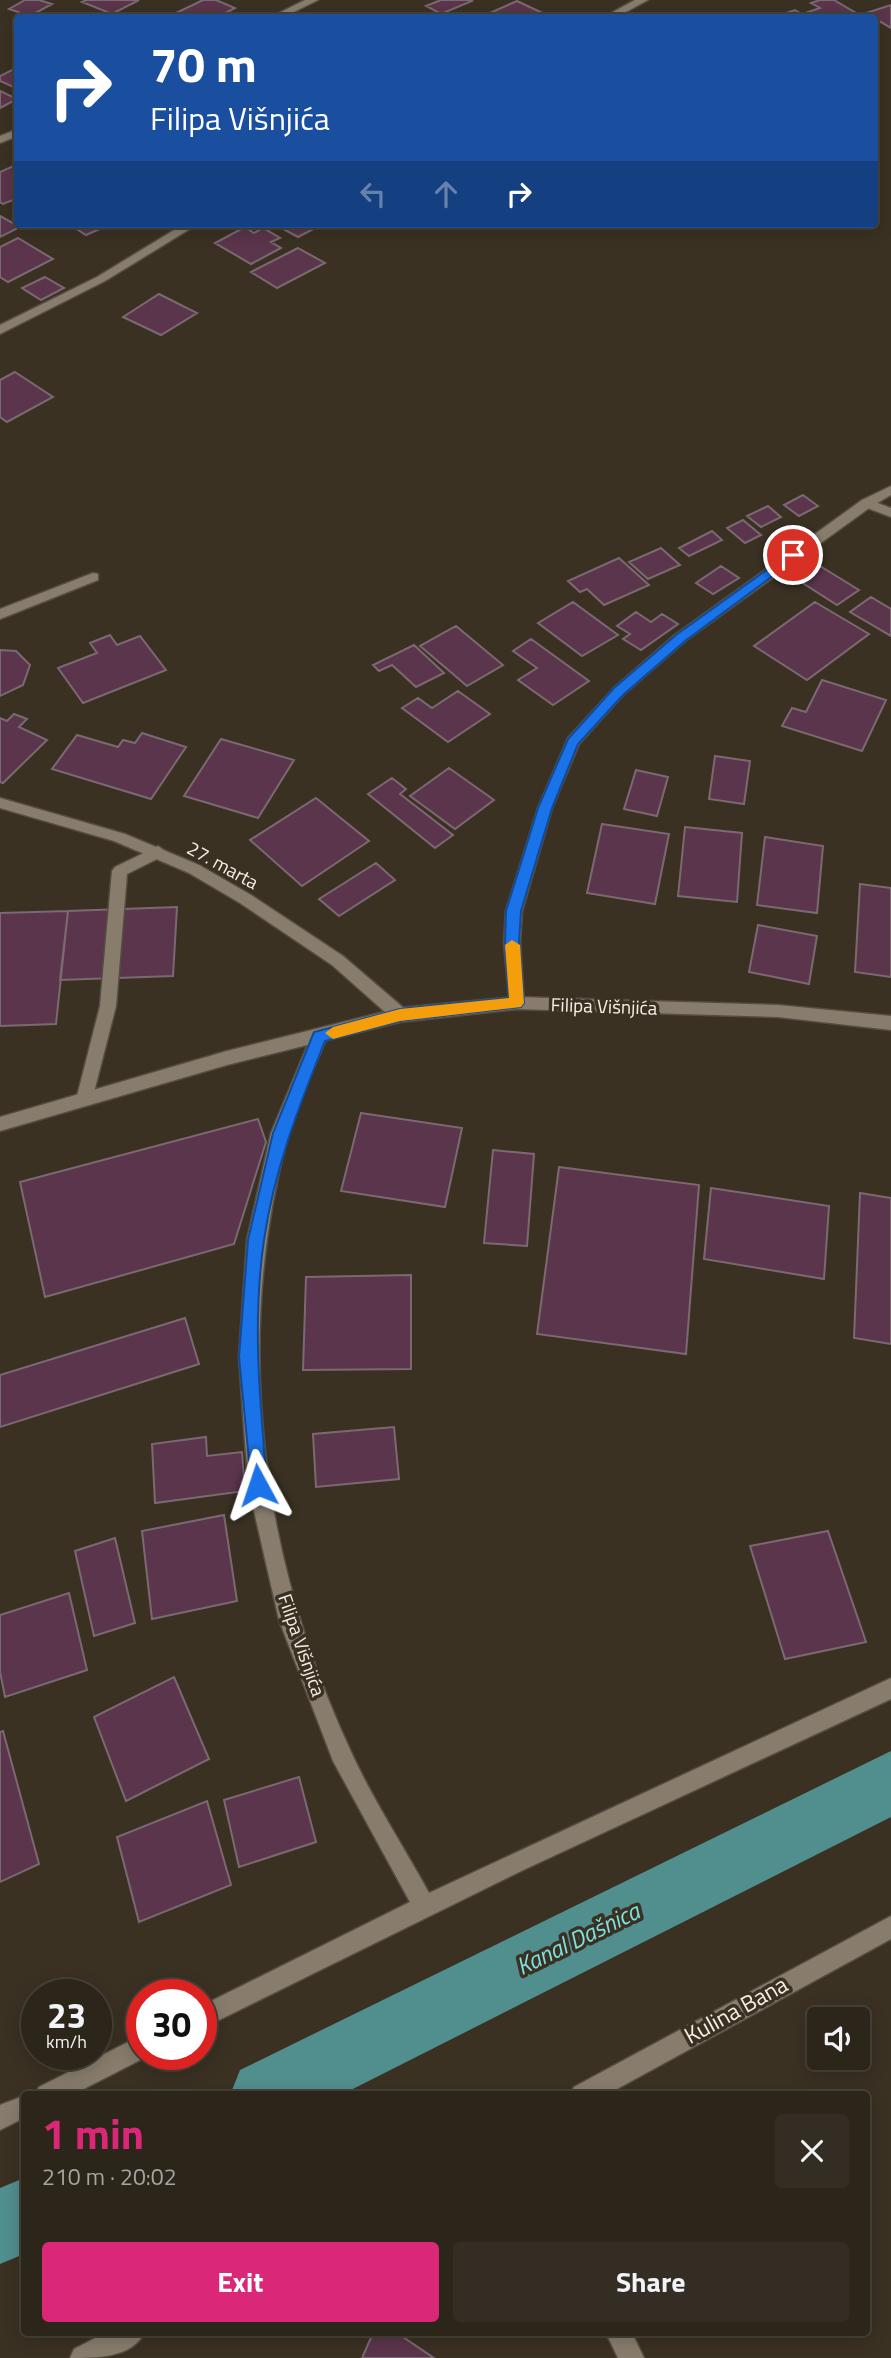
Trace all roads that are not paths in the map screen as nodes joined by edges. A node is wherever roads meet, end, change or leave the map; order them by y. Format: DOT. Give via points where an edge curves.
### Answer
graph roads {
  1 [pos="313,0"];
  2 [pos="643,0"];
  3 [pos="282,14"];
  4 [pos="614,14"];
  5 [pos="185,228"];
  6 [pos="0,330"];
  7 [pos="891,490"];
  8 [pos="867,503"];
  9 [pos="891,513"];
  10 [pos="93,577"];
  11 [pos="0,614"];
  12 [pos="0,803"];
  13 [pos="158,852"];
  14 [pos="516,1003"];
  15 [pos="400,1015"];
  16 [pos="891,1023"];
  17 [pos="319,1037"];
  18 [pos="84,1100"];
  19 [pos="0,1124"];
  20 [pos="891,1688"];
  21 [pos="424,1906"];
  22 [pos="891,1927"];
  23 [pos="217,2010"];
  24 [pos="126,2056"];
  25 [pos="55,2091"];
  26 [pos="589,2091"];
  27 [pos="21,2108"];
  28 [pos="0,2118"];
  29 [pos="125,2336"];
  30 [pos="620,2336"];
  31 [pos="83,2358"];
  32 [pos="631,2358"];
  1 -- 3 [label="street"];
  2 -- 4 [label="street"];
  5 -- 6 [label="street" via="101,279"];
  7 -- 8 [label="street"];
  8 -- 9 [label="street"];
  8 -- 14 [label="street" via="680,638 619,691 573,742 545,808 514,911"];
  10 -- 11 [label="street"];
  12 -- 13 [label="street, 27. marta"];
  13 -- 15 [label="street, 27. marta" via="212,878 308,939 358,975"];
  13 -- 18 [label="street" via="120,871 108,1006"];
  14 -- 15 [label="street, Filipa Višnjića"];
  14 -- 16 [label="street, Filipa Višnjića" via="778,1011"];
  15 -- 17 [label="street, Filipa Višnjića"];
  17 -- 18 [label="street, Filipa Višnjića" via="227,1058"];
  17 -- 21 [label="street, Filipa Višnjića" via="280,1133 256,1240 248,1357 258,1485 289,1620 339,1749"];
  18 -- 19 [label="street, Filipa Višnjića"];
  20 -- 21 [label="street"];
  21 -- 23 [label="street"];
  22 -- 26 [label="street, Kulina Bana"];
  24 -- 25 [label="street"];
  27 -- 28 [label="street"];
  29 -- 31 [label="street"];
  30 -- 32 [label="street"];
}
